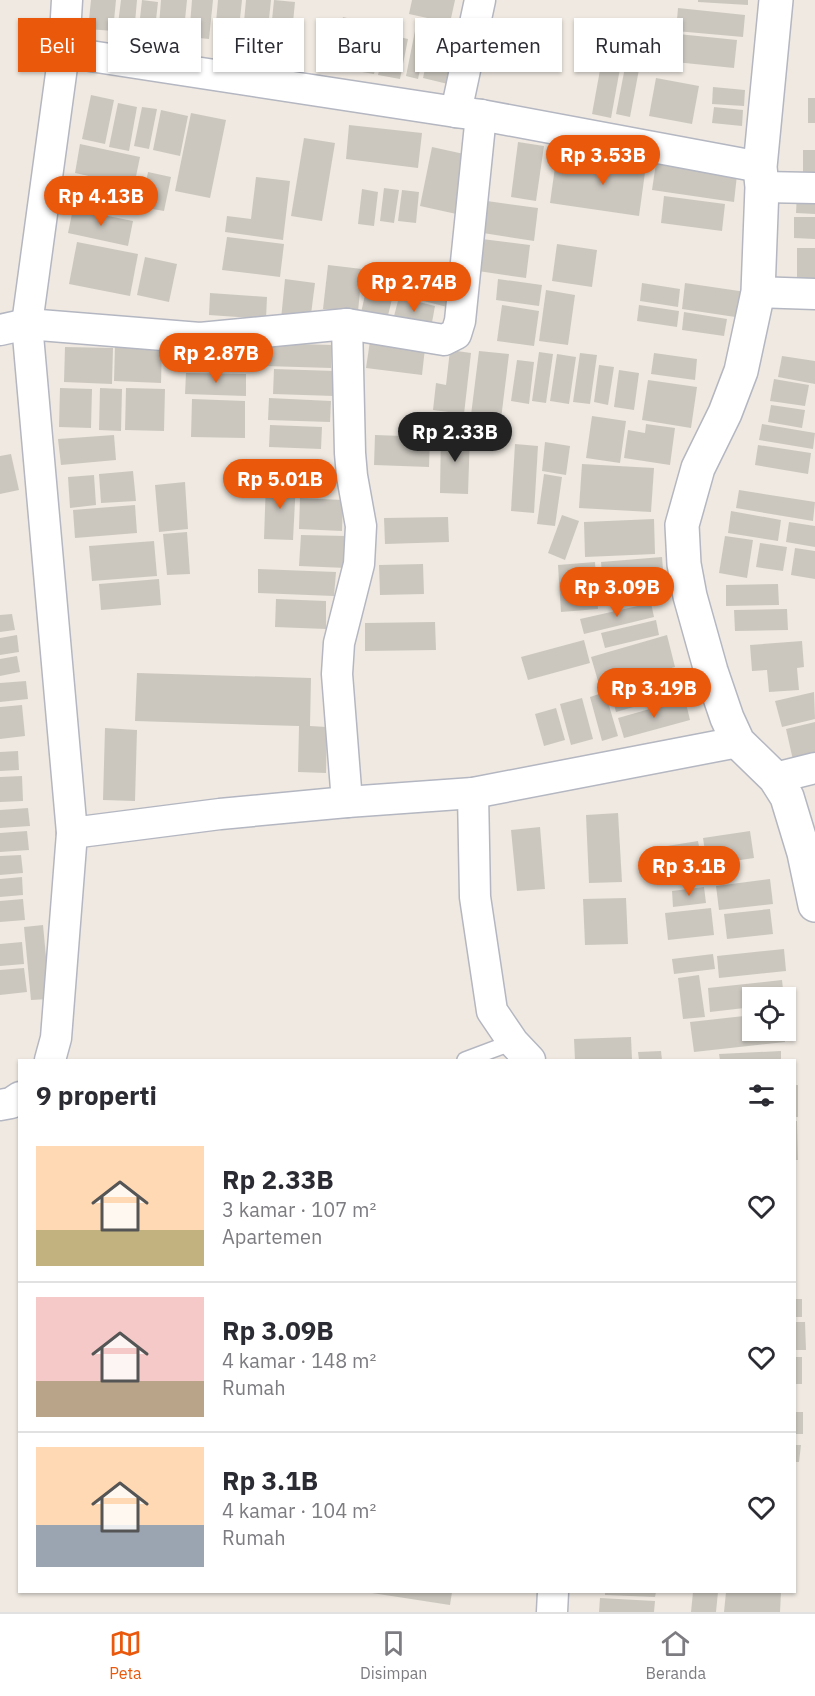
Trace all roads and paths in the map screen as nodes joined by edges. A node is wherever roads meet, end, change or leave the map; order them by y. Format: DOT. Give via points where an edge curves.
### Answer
graph roads {
  1 [pos="67,0"];
  2 [pos="480,0"];
  3 [pos="776,0"];
  4 [pos="66,18"];
  5 [pos="96,57"];
  6 [pos="60,72"];
  7 [pos="468,113"];
  8 [pos="761,177"];
  9 [pos="815,188"];
  10 [pos="758,292"];
  11 [pos="815,294"];
  12 [pos="347,324"];
  13 [pos="13,327"];
  14 [pos="738,742"];
  15 [pos="815,768"];
  16 [pos="776,778"];
  17 [pos="473,793"];
  18 [pos="347,802"];
  19 [pos="72,833"];
  20 [pos="815,905"];
  21 [pos="522,1051"];
  22 [pos="50,1059"];
  23 [pos="471,1059"];
  24 [pos="18,1099"];
  25 [pos="0,1105"];
  26 [pos="553,1593"];
  27 [pos="552,1612"];
  1 -- 4 [label="street"];
  2 -- 7 [label="street"];
  3 -- 8 [label="street"];
  5 -- 7 [label="street"];
  6 -- 13 [label="street"];
  7 -- 8 [label="street"];
  7 -- 12 [label="street" via="460,321 456,334 444,340"];
  8 -- 9 [label="street"];
  8 -- 10 [label="street"];
  10 -- 11 [label="street"];
  10 -- 14 [label="street" via="741,371 698,468 682,525 690,596 711,672"];
  12 -- 13 [label="street" via="200,338"];
  12 -- 18 [label="street" via="350,453 361,526 359,564 339,643 337,674"];
  13 -- 19 [label="street"];
  14 -- 16 [label="street"];
  14 -- 17 [label="street"];
  15 -- 16 [label="street"];
  16 -- 20 [label="street" via="798,831"];
  17 -- 18 [label="street"];
  17 -- 21 [label="street" via="476,897 492,1011"];
  18 -- 19 [label="street"];
  19 -- 22 [label="street" via="56,1038"];
  21 -- 23 [label="lane"];
  24 -- 25 [label="street"];
  26 -- 27 [label="street"];
}
